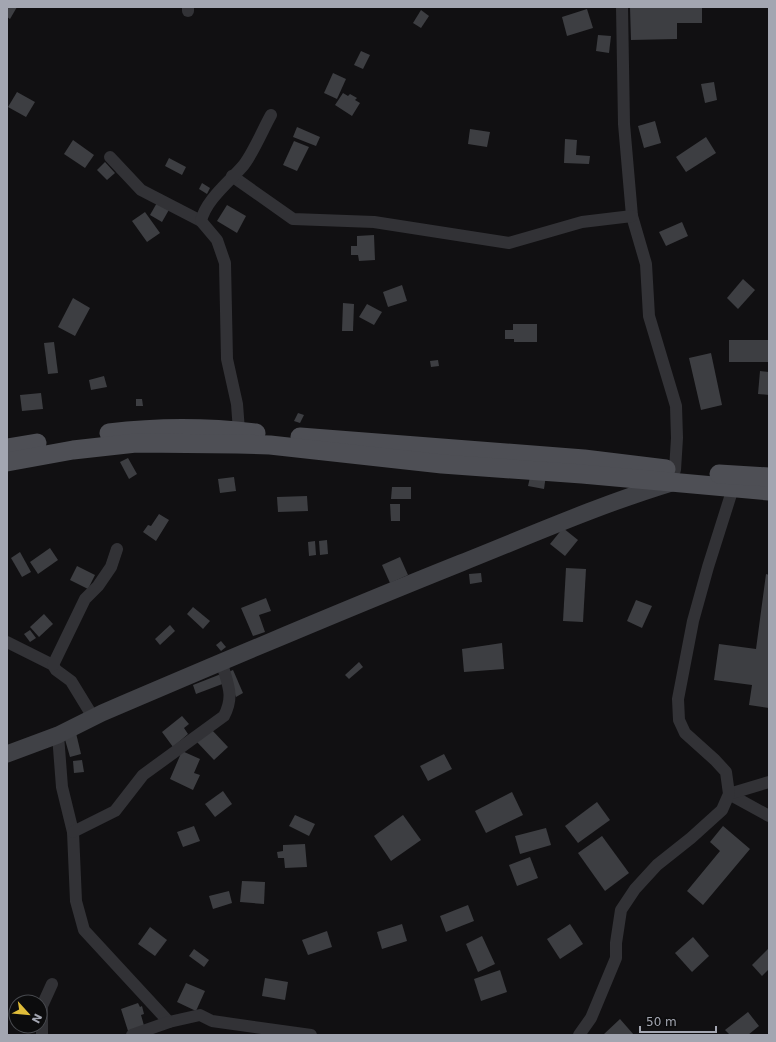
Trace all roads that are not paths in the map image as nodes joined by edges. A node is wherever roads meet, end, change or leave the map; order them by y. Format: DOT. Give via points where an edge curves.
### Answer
graph roads {
  1 [pos="622,7"];
  2 [pos="271,115"];
  3 [pos="110,157"];
  4 [pos="232,176"];
  5 [pos="632,216"];
  6 [pos="201,221"];
  7 [pos="239,431"];
  8 [pos="7,448"];
  9 [pos="7,462"];
  10 [pos="540,464"];
  11 [pos="674,476"];
  12 [pos="769,477"];
  13 [pos="733,488"];
  14 [pos="769,491"];
  15 [pos="117,549"];
  16 [pos="7,642"];
  17 [pos="222,663"];
  18 [pos="53,665"];
  19 [pos="93,717"];
  20 [pos="58,735"];
  21 [pos="7,754"];
  22 [pos="769,782"];
  23 [pos="729,794"];
  24 [pos="769,816"];
  25 [pos="73,832"];
  26 [pos="52,984"];
  27 [pos="169,1022"];
  28 [pos="42,1035"];
  29 [pos="132,1035"];
  30 [pos="311,1035"];
  31 [pos="579,1035"];
  1 -- 5 [label="street" via="624,124"];
  2 -- 4 [label="street" via="243,166"];
  3 -- 6 [label="street" via="141,190"];
  4 -- 5 [label="street" via="293,219 374,222 509,243 582,222"];
  4 -- 6 [label="street" via="204,210"];
  5 -- 11 [label="street" via="646,264 649,316 676,406"];
  6 -- 7 [label="street" via="217,240 225,263 227,360 238,404"];
  7 -- 8 [label="main road" via="136,430 71,437"];
  7 -- 10 [label="main road"];
  9 -- 10 [label="main road" via="73,450 136,443 182,443 270,445 442,464"];
  10 -- 11 [label="main road"];
  11 -- 12 [label="main road"];
  11 -- 13 [label="main road"];
  11 -- 17 [label="main road" via="392,590"];
  13 -- 14 [label="main road"];
  13 -- 23 [label="street" via="693,621 678,699 679,720 685,733 726,772"];
  15 -- 18 [label="street" via="111,567 85,600"];
  16 -- 18 [label="street"];
  17 -- 19 [label="main road"];
  17 -- 25 [label="street" via="230,694 230,705 224,716 143,775 115,811"];
  18 -- 19 [label="street" via="71,681"];
  19 -- 20 [label="main road"];
  20 -- 21 [label="main road"];
  20 -- 25 [label="street" via="62,787"];
  22 -- 23 [label="street"];
  23 -- 24 [label="street"];
  23 -- 31 [label="street" via="722,810 657,865 635,888 621,910 616,958 591,1018"];
  25 -- 27 [label="street" via="76,901 84,930"];
  26 -- 28 [label="street" via="42,1006"];
  27 -- 29 [label="street"];
  27 -- 30 [label="street" via="200,1015 212,1021"];
}
